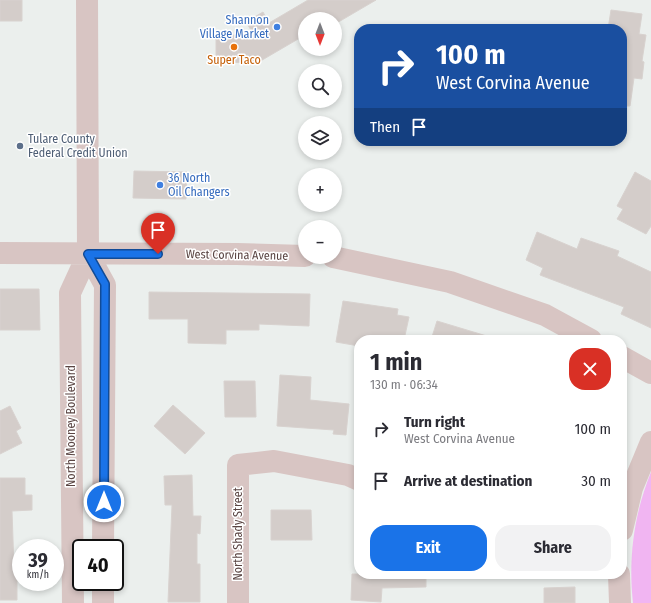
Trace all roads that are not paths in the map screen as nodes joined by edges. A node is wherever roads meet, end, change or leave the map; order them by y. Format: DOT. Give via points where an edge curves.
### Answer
graph roads {
  1 [pos="87,0"];
  2 [pos="0,253"];
  3 [pos="88,254"];
  4 [pos="298,256"];
  5 [pos="342,259"];
  6 [pos="582,335"];
  7 [pos="627,360"];
  8 [pos="651,373"];
  9 [pos="651,442"];
  10 [pos="354,478"];
  11 [pos="627,509"];
  12 [pos="104,539"];
  13 [pos="619,579"];
  14 [pos="103,591"];
  15 [pos="72,603"];
  16 [pos="103,603"];
  17 [pos="238,603"];
  18 [pos="620,603"];
  1 -- 3 [label="street, North Mooney Boulevard"];
  2 -- 3 [label="street, West Corvina Avenue"];
  3 -- 4 [label="street, West Corvina Avenue"];
  3 -- 12 [label="street, North Mooney Boulevard" via="105,284"];
  3 -- 15 [label="street, North Mooney Boulevard" via="70,293"];
  5 -- 6 [label="street" via="450,282 545,315"];
  7 -- 8 [label="street"];
  9 -- 11 [label="street" via="632,488"];
  10 -- 17 [label="street, North Shady Street" via="274,461 238,464"];
  13 -- 18 [label="street"];
  14 -- 16 [label="street"];
}
